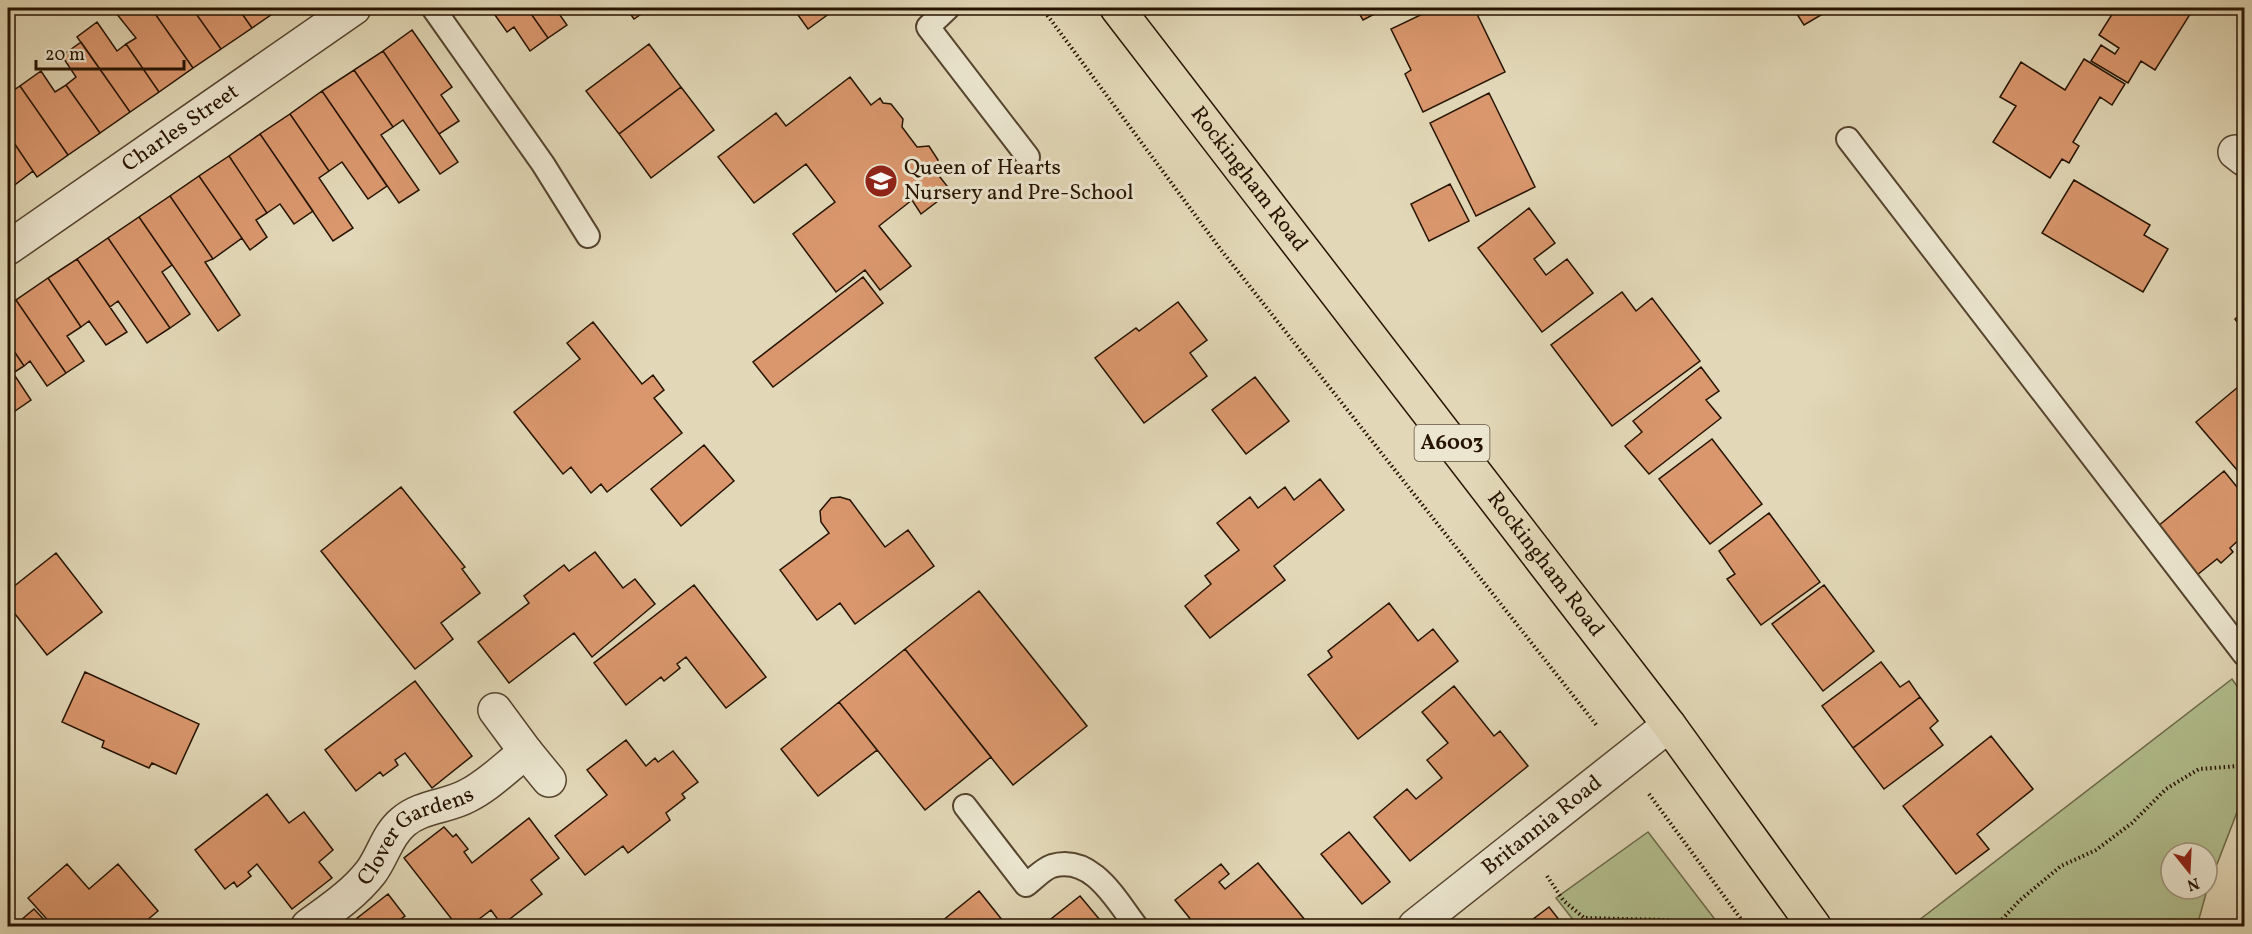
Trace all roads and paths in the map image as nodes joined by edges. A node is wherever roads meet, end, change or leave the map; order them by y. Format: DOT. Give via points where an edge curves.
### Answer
graph roads {
  1 [pos="354,8"];
  2 [pos="433,8"];
  3 [pos="948,8"];
  4 [pos="1042,8"];
  5 [pos="1117,8"];
  6 [pos="1848,139"];
  7 [pos="1028,157"];
  8 [pos="588,236"];
  9 [pos="8,248"];
  10 [pos="2244,654"];
  11 [pos="495,710"];
  12 [pos="1669,725"];
  13 [pos="1602,732"];
  14 [pos="526,752"];
  15 [pos="2244,768"];
  16 [pos="549,780"];
  17 [pos="1644,788"];
  18 [pos="965,806"];
  19 [pos="1523,841"];
  20 [pos="308,927"];
  21 [pos="1137,927"];
  22 [pos="1415,927"];
  23 [pos="1686,927"];
  24 [pos="1746,927"];
  25 [pos="1814,927"];
  26 [pos="1996,927"];
  1 -- 9 [label="street, Charles Street"];
  2 -- 8 [label="lane" via="543,164"];
  3 -- 7 [label="lane" via="928,27"];
  4 -- 13 [label="path" via="1221,250"];
  5 -- 12 [label="main road, Rockingham Road / A6003"];
  6 -- 10 [label="lane"];
  11 -- 14 [label="street"];
  12 -- 19 [label="street, Britannia Road"];
  12 -- 25 [label="main road, Rockingham Road / A6003"];
  14 -- 16 [label="street"];
  14 -- 20 [label="street, Clover Gardens" via="471,795 447,806 421,811 403,822 357,887"];
  15 -- 26 [label="path" via="2199,769 2166,789 2132,823 2096,850 2061,866 2019,901"];
  17 -- 24 [label="path"];
  18 -- 21 [label="lane" via="1026,885 1050,866 1070,862 1095,873"];
  19 -- 22 [label="street, Britannia Road"];
  19 -- 23 [label="path" via="1563,900 1584,918 1667,920"];
}
